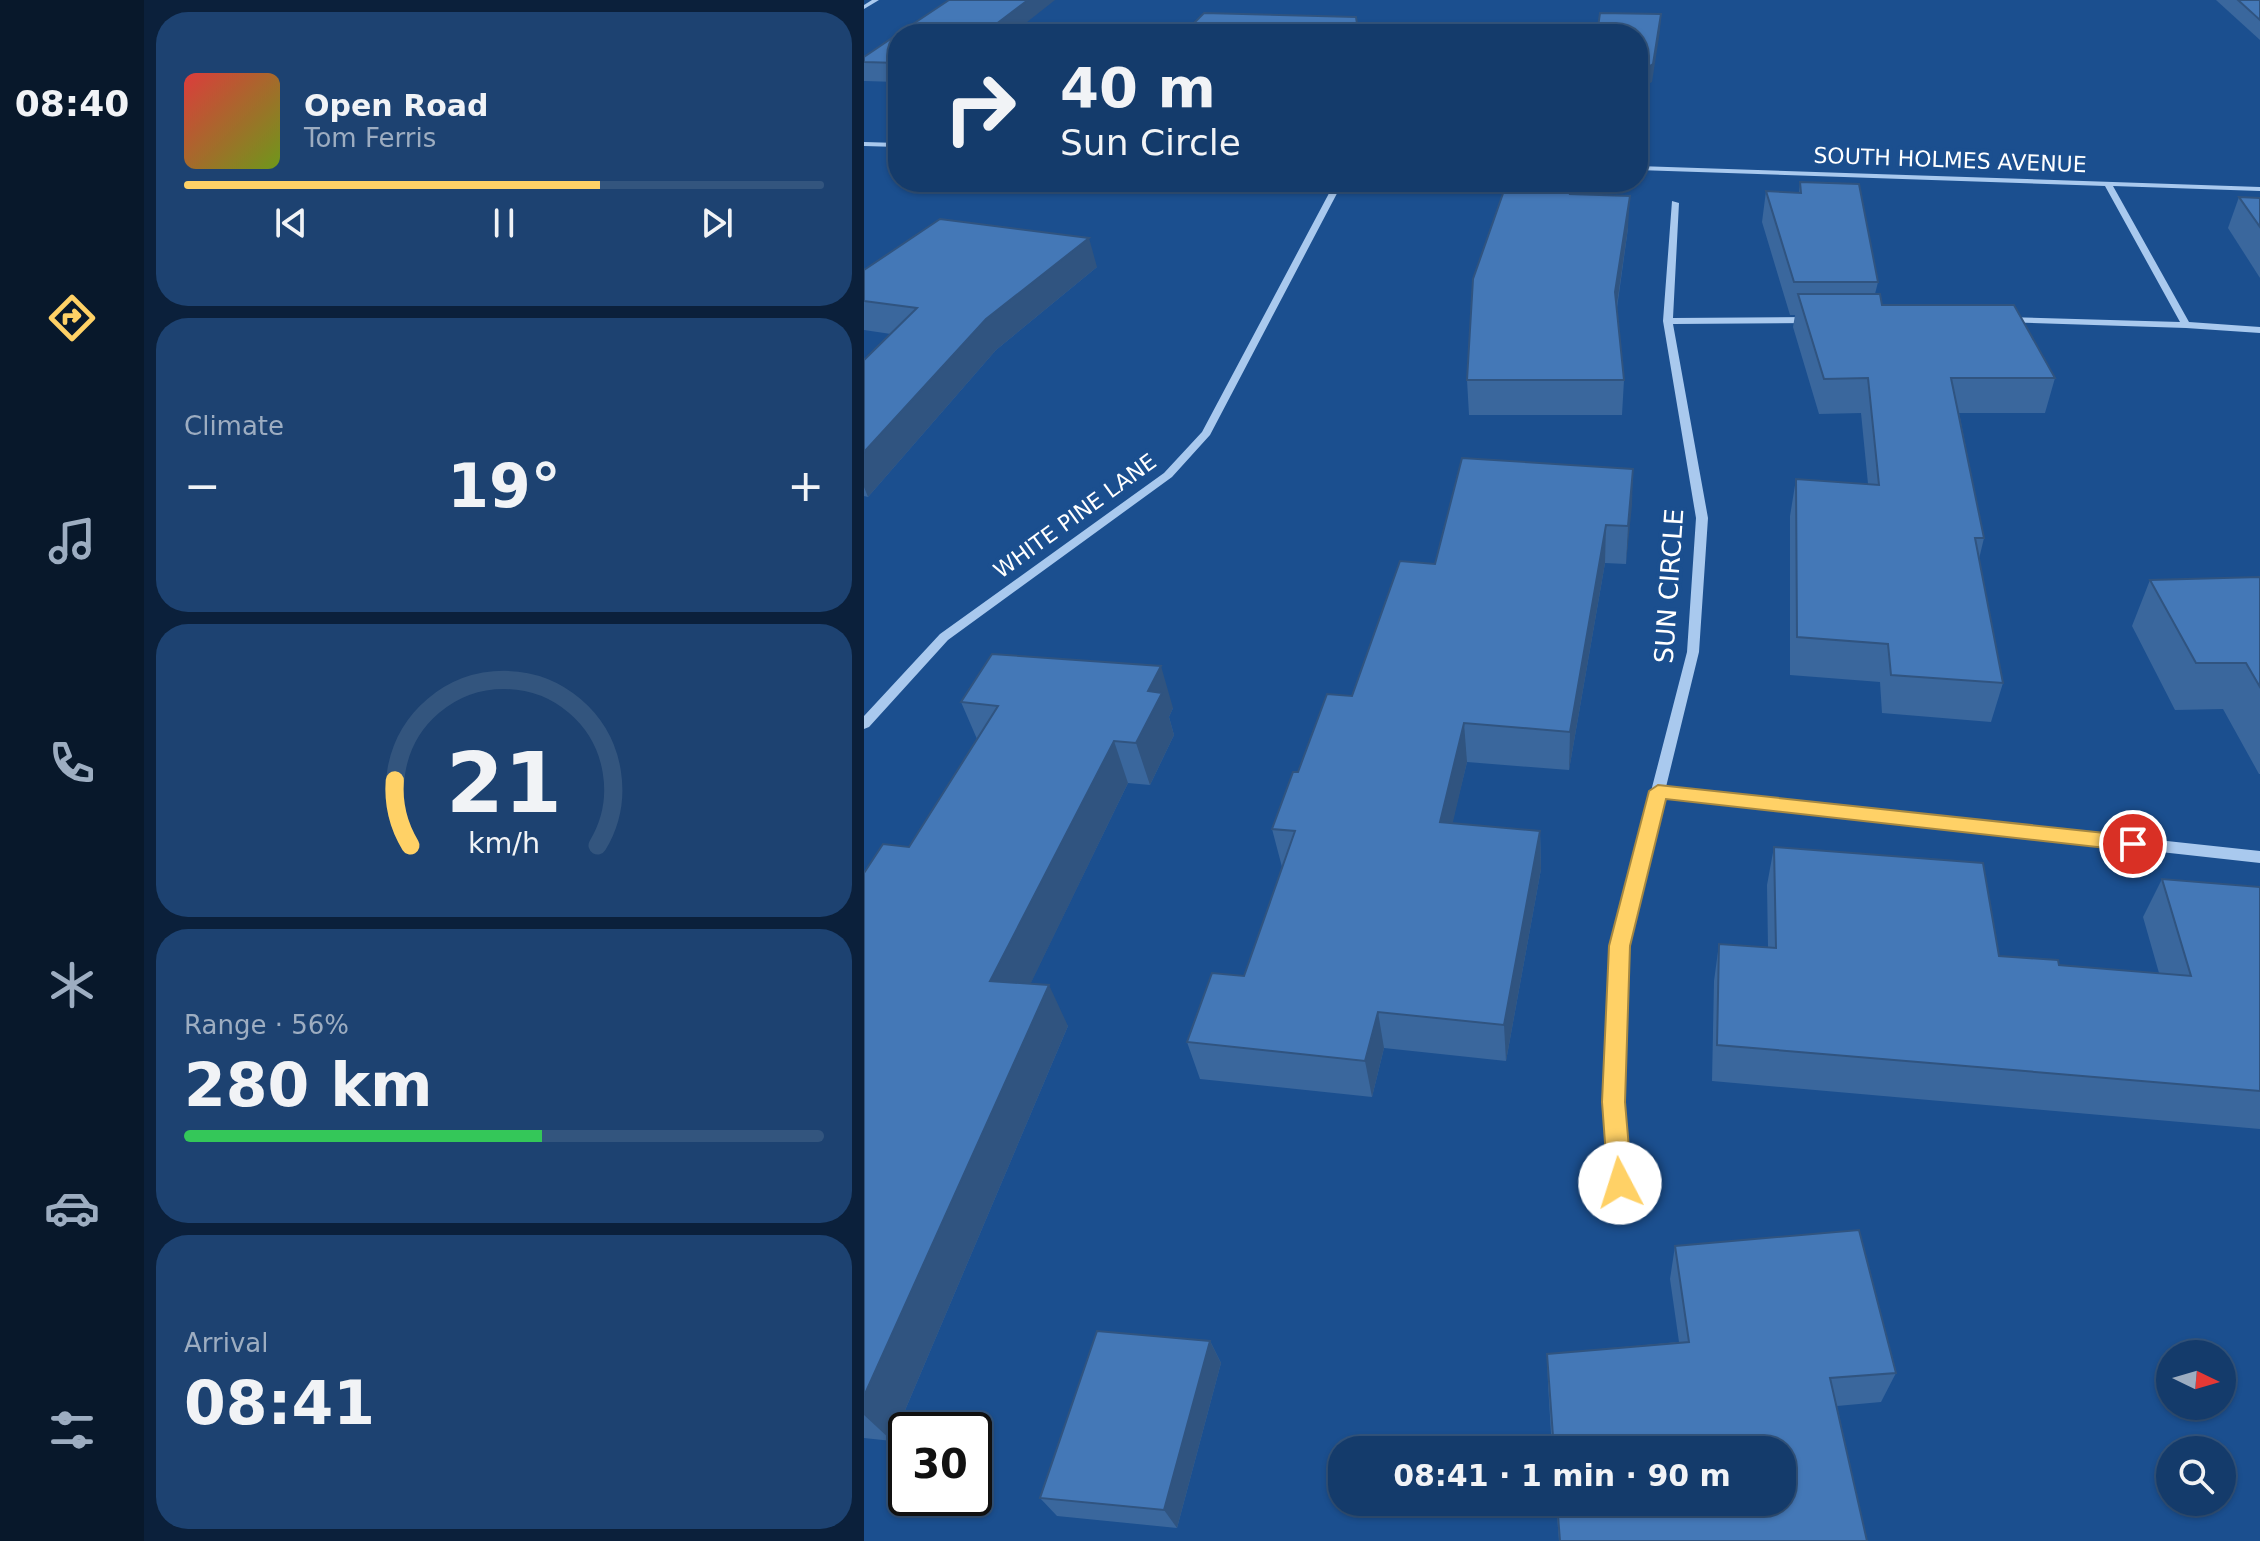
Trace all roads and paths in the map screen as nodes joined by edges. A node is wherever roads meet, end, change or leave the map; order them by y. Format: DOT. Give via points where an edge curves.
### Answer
graph roads {
  1 [pos="876,0"];
  2 [pos="864,7"];
  3 [pos="864,144"];
  4 [pos="888,145"];
  5 [pos="1648,168"];
  6 [pos="2107,183"];
  7 [pos="2260,189"];
  8 [pos="1334,192"];
  9 [pos="1675,203"];
  10 [pos="1820,320"];
  11 [pos="1985,320"];
  12 [pos="1668,321"];
  13 [pos="2186,325"];
  14 [pos="2260,330"];
  15 [pos="864,724"];
  16 [pos="1658,791"];
  17 [pos="2260,857"];
  18 [pos="1620,1183"];
  1 -- 2 [label="street"];
  3 -- 4 [label="street"];
  5 -- 6 [label="street, SOUTH HOLMES AVENUE"];
  6 -- 7 [label="street, SOUTH HOLMES AVENUE"];
  6 -- 13 [label="street"];
  8 -- 15 [label="street, WHITE PINE LANE" via="1206,433 1168,475 944,637"];
  9 -- 12 [label="street, SUN CIRCLE"];
  10 -- 12 [label="street"];
  11 -- 13 [label="street"];
  12 -- 16 [label="street, SUN CIRCLE" via="1702,518 1693,652"];
  13 -- 14 [label="street"];
  16 -- 17 [label="street"];
  16 -- 18 [label="street, SUN CIRCLE" via="1619,946 1614,1102"];
}
